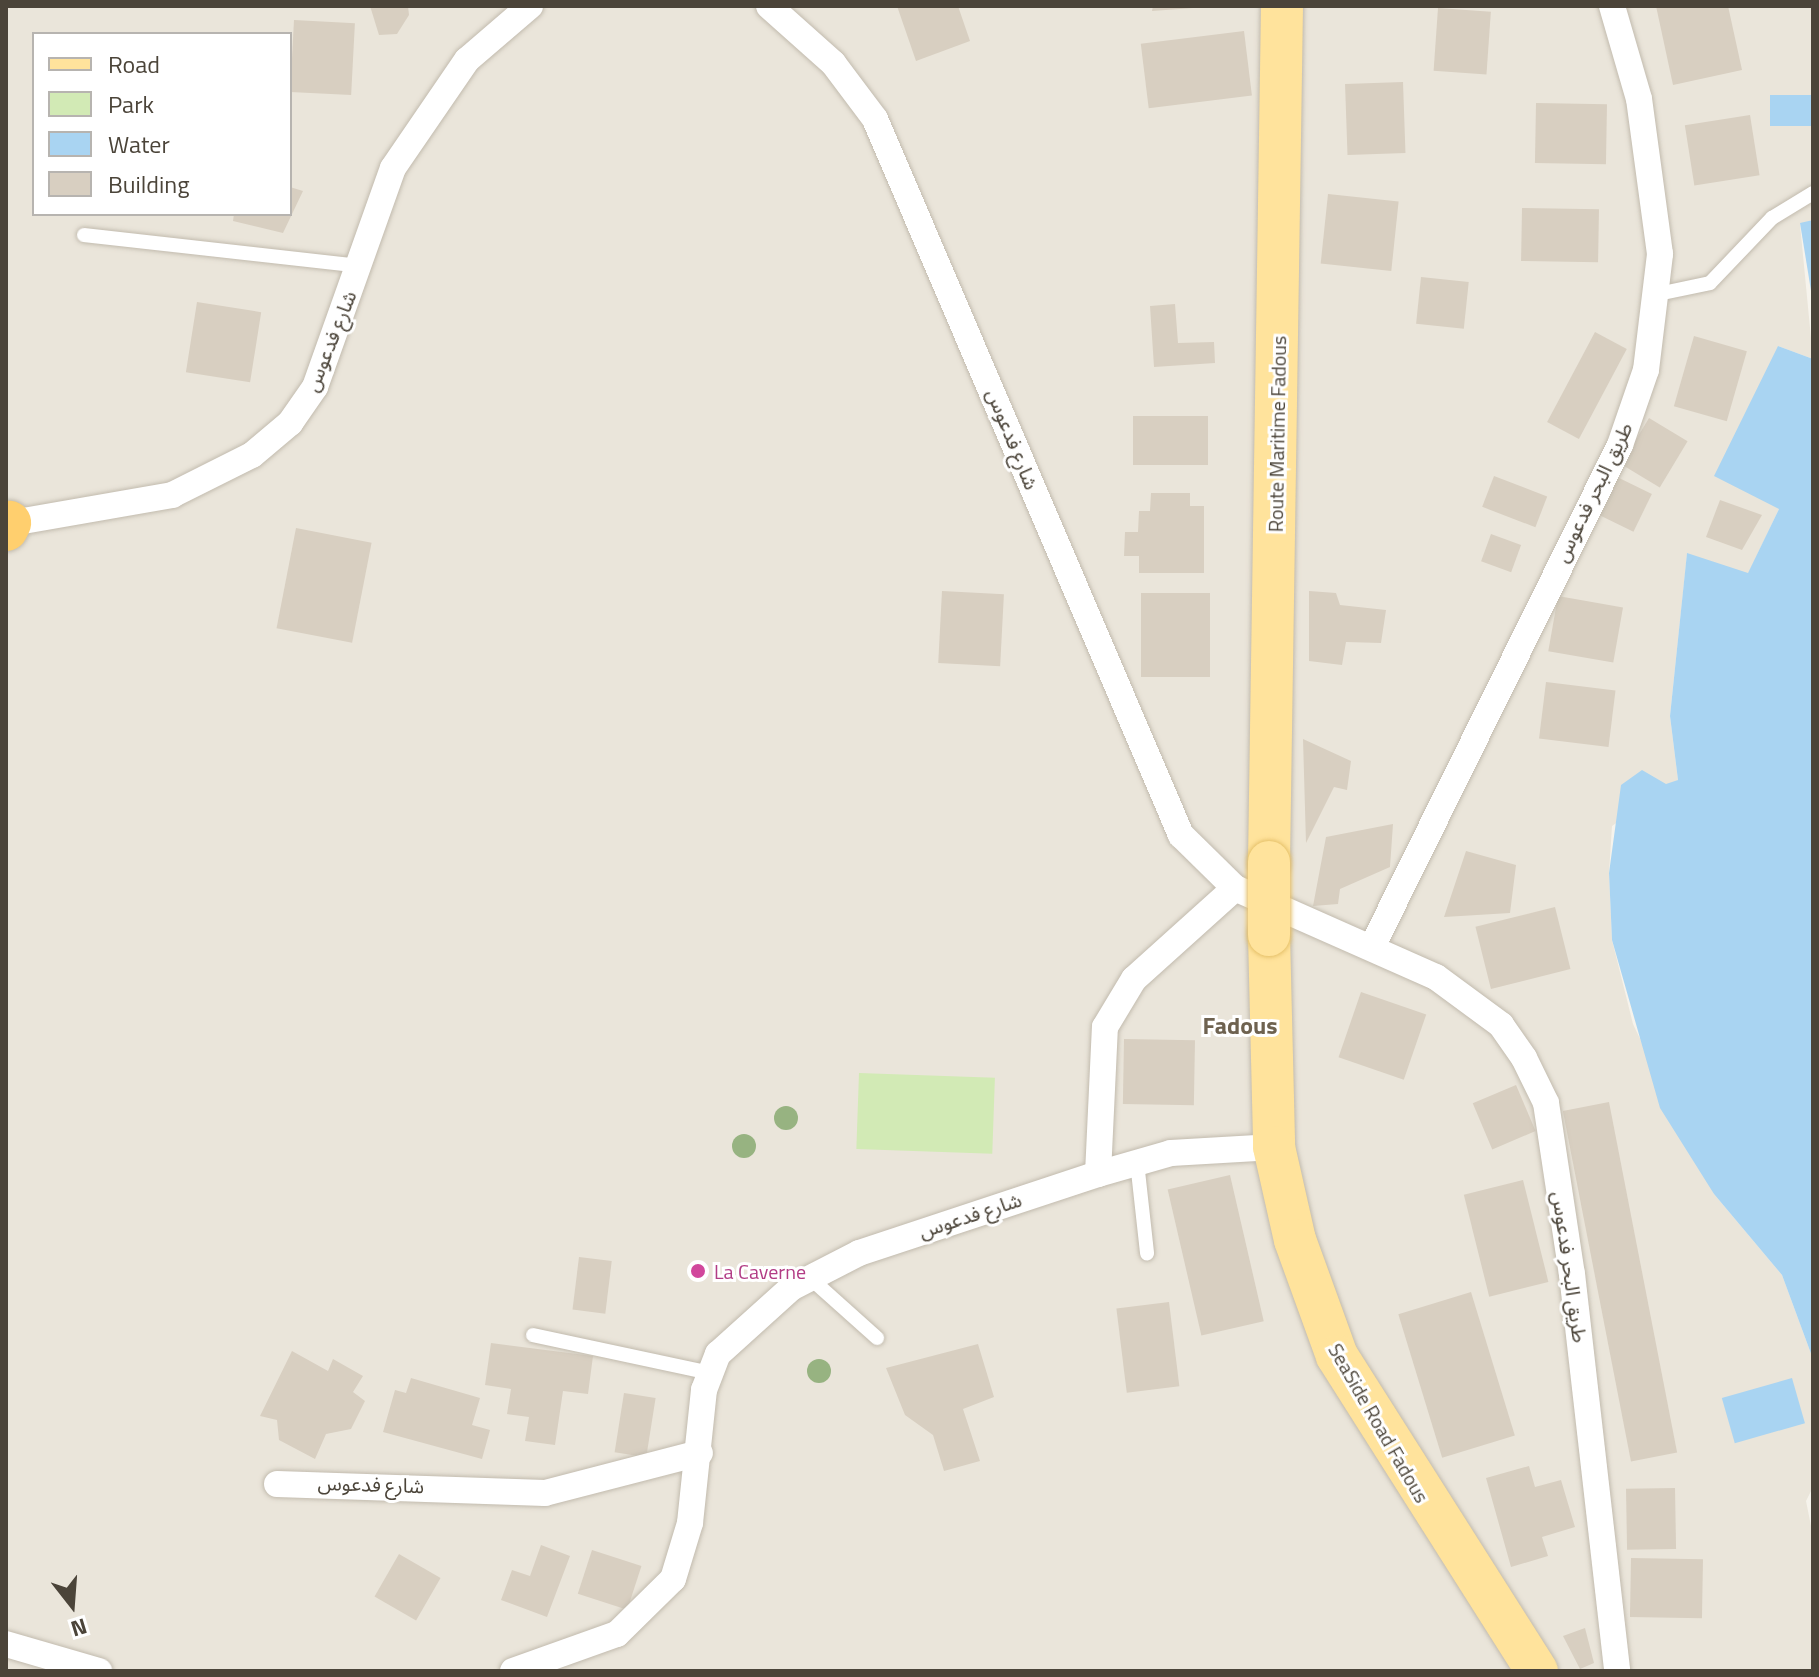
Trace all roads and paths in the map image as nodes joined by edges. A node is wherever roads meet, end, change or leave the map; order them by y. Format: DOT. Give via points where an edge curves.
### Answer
graph roads {
  1 [pos="769,6"];
  2 [pos="1282,6"];
  3 [pos="1612,6"];
  4 [pos="521,9"];
  5 [pos="1813,193"];
  6 [pos="84,235"];
  7 [pos="359,266"];
  8 [pos="1658,294"];
  9 [pos="7,525"];
  10 [pos="1269,862"];
  11 [pos="1235,888"];
  12 [pos="1373,945"];
  13 [pos="1274,1147"];
  14 [pos="1137,1162"];
  15 [pos="1098,1174"];
  16 [pos="1147,1253"];
  17 [pos="810,1278"];
  18 [pos="533,1335"];
  19 [pos="877,1338"];
  20 [pos="710,1373"];
  21 [pos="700,1453"];
  22 [pos="277,1484"];
  23 [pos="6,1644"];
  24 [pos="99,1671"];
  25 [pos="513,1671"];
  26 [pos="1537,1671"];
  27 [pos="1617,1671"];
  1 -- 11 [label="street, شارع فدعوس" via="833,63 875,119 924,221 1140,751 1181,835"];
  2 -- 10 [label="main road, Route Maritime Fadous"];
  3 -- 8 [label="street, طريق البحر فدعوس" via="1653,175"];
  4 -- 7 [label="street, شارع فدعوس" via="467,60 393,168"];
  5 -- 8 [label="lane" via="1772,218 1710,283"];
  6 -- 7 [label="lane"];
  7 -- 9 [label="street, شارع فدعوس" via="315,387 290,423 252,455 172,495"];
  8 -- 12 [label="street, طريق البحر فدعوس" via="1646,370 1620,445"];
  10 -- 13 [label="main road, SeaSide Road Fadous, bridge"];
  11 -- 12 [label="street, طريق البحر فدعوس"];
  11 -- 15 [label="street" via="1134,979 1105,1027"];
  12 -- 27 [label="street, طريق البحر فدعوس" via="1436,977 1501,1025 1546,1103 1593,1432"];
  13 -- 14 [label="street, شارع فدعوس"];
  13 -- 26 [label="main road, SeaSide Road Fadous" via="1295,1240 1337,1356"];
  14 -- 15 [label="street, شارع فدعوس"];
  14 -- 16 [label="lane"];
  15 -- 17 [label="street, شارع فدعوس" via="925,1229"];
  17 -- 19 [label="lane"];
  17 -- 20 [label="street, شارع فدعوس" via="761,1309 718,1354"];
  18 -- 20 [label="lane"];
  20 -- 21 [label="street, شارع فدعوس"];
  21 -- 22 [label="street, شارع فدعوس" via="545,1493"];
  21 -- 25 [label="street, شارع فدعوس" via="685,1552 649,1611 584,1650"];
  23 -- 24 [label="street"];
}
